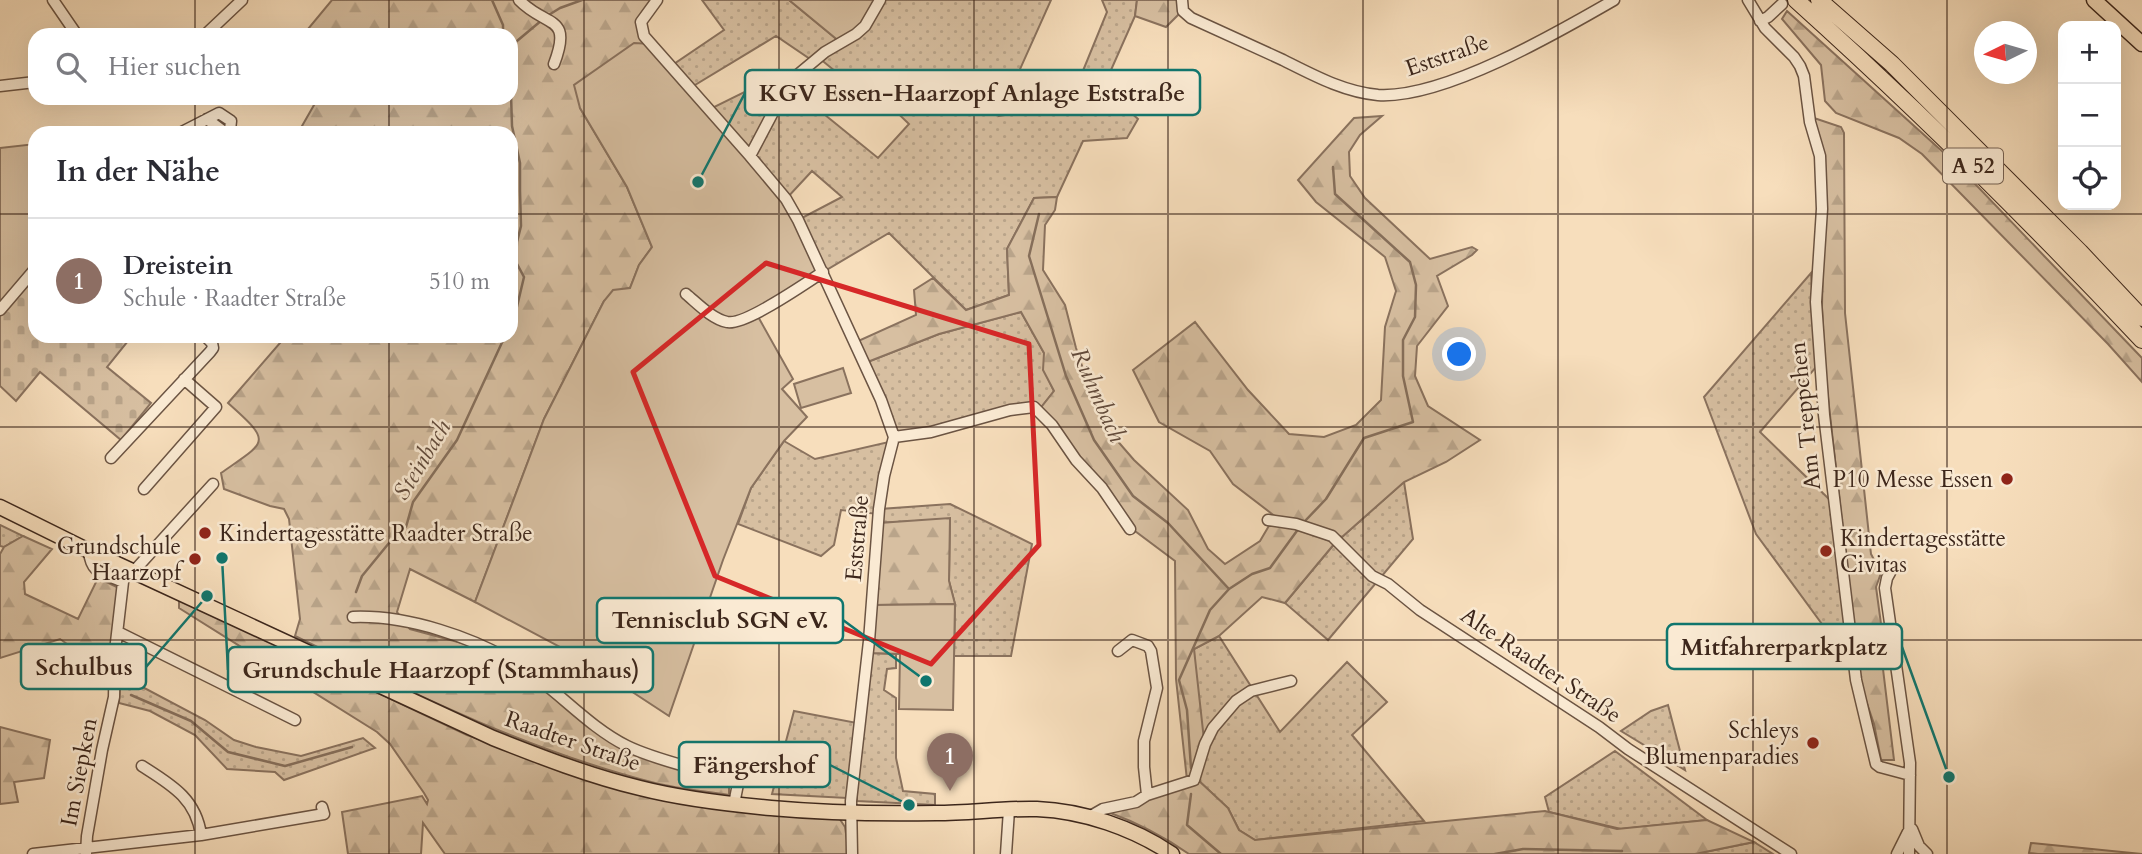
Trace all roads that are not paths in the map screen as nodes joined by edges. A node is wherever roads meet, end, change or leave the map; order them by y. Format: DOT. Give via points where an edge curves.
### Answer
graph roads {
  1 [pos="53,0"];
  2 [pos="242,0"];
  3 [pos="519,0"];
  4 [pos="657,0"];
  5 [pos="880,0"];
  6 [pos="1182,0"];
  7 [pos="1614,0"];
  8 [pos="1748,0"];
  9 [pos="1819,0"];
  10 [pos="2094,0"];
  11 [pos="1789,2"];
  12 [pos="1760,21"];
  13 [pos="72,28"];
  14 [pos="212,28"];
  15 [pos="2142,44"];
  16 [pos="554,64"];
  17 [pos="28,83"];
  18 [pos="0,86"];
  19 [pos="194,126"];
  20 [pos="232,126"];
  21 [pos="750,156"];
  22 [pos="823,272"];
  23 [pos="28,277"];
  24 [pos="686,294"];
  25 [pos="0,310"];
  26 [pos="2142,318"];
  27 [pos="2142,340"];
  28 [pos="212,343"];
  29 [pos="184,379"];
  30 [pos="894,437"];
  31 [pos="111,458"];
  32 [pos="213,484"];
  33 [pos="144,489"];
  34 [pos="0,507"];
  35 [pos="1268,520"];
  36 [pos="1130,529"];
  37 [pos="89,551"];
  38 [pos="1892,569"];
  39 [pos="134,572"];
  40 [pos="353,617"];
  41 [pos="118,632"];
  42 [pos="1118,651"];
  43 [pos="1291,681"];
  44 [pos="295,720"];
  45 [pos="142,766"];
  46 [pos="1910,775"];
  47 [pos="1147,795"];
  48 [pos="734,804"];
  49 [pos="323,807"];
  50 [pos="1009,810"];
  51 [pos="850,812"];
  52 [pos="1089,817"];
  53 [pos="1910,826"];
  54 [pos="201,835"];
  55 [pos="86,850"];
  56 [pos="1921,851"];
  57 [pos="33,854"];
  58 [pos="852,854"];
  59 [pos="1006,854"];
  60 [pos="1172,854"];
  61 [pos="1791,854"];
  62 [pos="1897,854"];
  63 [pos="1909,854"];
  1 -- 13 [label="street"];
  2 -- 14 [label="street"];
  3 -- 16 [label="street" via="559,29 561,42"];
  4 -- 21 [label="street" via="641,22 644,36"];
  5 -- 21 [label="street" via="865,26 789,82"];
  6 -- 7 [label="street, Eststraße" via="1183,11 1191,18 1339,86 1379,95 1422,90 1471,74"];
  8 -- 12 [label="street"];
  9 -- 26 [label="highway, A 52" via="1892,64"];
  10 -- 15 [label="main road"];
  11 -- 12 [label="street"];
  11 -- 27 [label="highway, A 52" via="1880,76 2000,191"];
  12 -- 46 [label="street, Am Treppchen" via="1794,57 1804,76 1820,156 1816,302 1824,415 1856,680 1876,764"];
  17 -- 18 [label="street"];
  19 -- 20 [label="street" via="219,113"];
  21 -- 22 [label="street" via="786,199"];
  22 -- 24 [label="street" via="736,323 719,319"];
  22 -- 30 [label="street"];
  23 -- 25 [label="street"];
  28 -- 29 [label="street" via="213,348"];
  29 -- 31 [label="street"];
  29 -- 33 [label="street" via="216,407"];
  30 -- 36 [label="street" via="1034,407"];
  30 -- 51 [label="street, Eststraße" via="879,509"];
  32 -- 39 [label="street"];
  34 -- 37 [label="main road, Raadter Straße"];
  35 -- 61 [label="street, Alte Raadter Straße" via="1332,536 1372,576 1420,610"];
  37 -- 39 [label="main road, Raadter Straße"];
  37 -- 41 [label="street, Im Siepken" via="93,569 123,582"];
  38 -- 46 [label="street" via="1885,588"];
  39 -- 48 [label="main road, Raadter Straße" via="553,761 638,788"];
  40 -- 48 [label="street" via="426,626 468,640 520,666 629,747 738,784"];
  41 -- 44 [label="street"];
  41 -- 55 [label="street, Im Siepken" via="114,697"];
  42 -- 47 [label="street" via="1132,640 1151,651 1157,688 1144,741"];
  43 -- 47 [label="street" via="1251,691 1236,701 1205,744 1194,780"];
  45 -- 54 [label="street" via="190,803"];
  46 -- 53 [label="street"];
  47 -- 52 [label="street"];
  48 -- 51 [label="main road, Raadter Straße"];
  49 -- 54 [label="street" via="324,814"];
  50 -- 51 [label="main road, Raadter Straße"];
  50 -- 52 [label="main road, Raadter Straße"];
  50 -- 59 [label="street"];
  51 -- 58 [label="street, Eststraße"];
  52 -- 60 [label="main road, Raadter Straße" via="1146,838"];
  53 -- 56 [label="street"];
  53 -- 62 [label="street"];
  53 -- 63 [label="street"];
  54 -- 55 [label="street"];
  55 -- 57 [label="street"];
}
